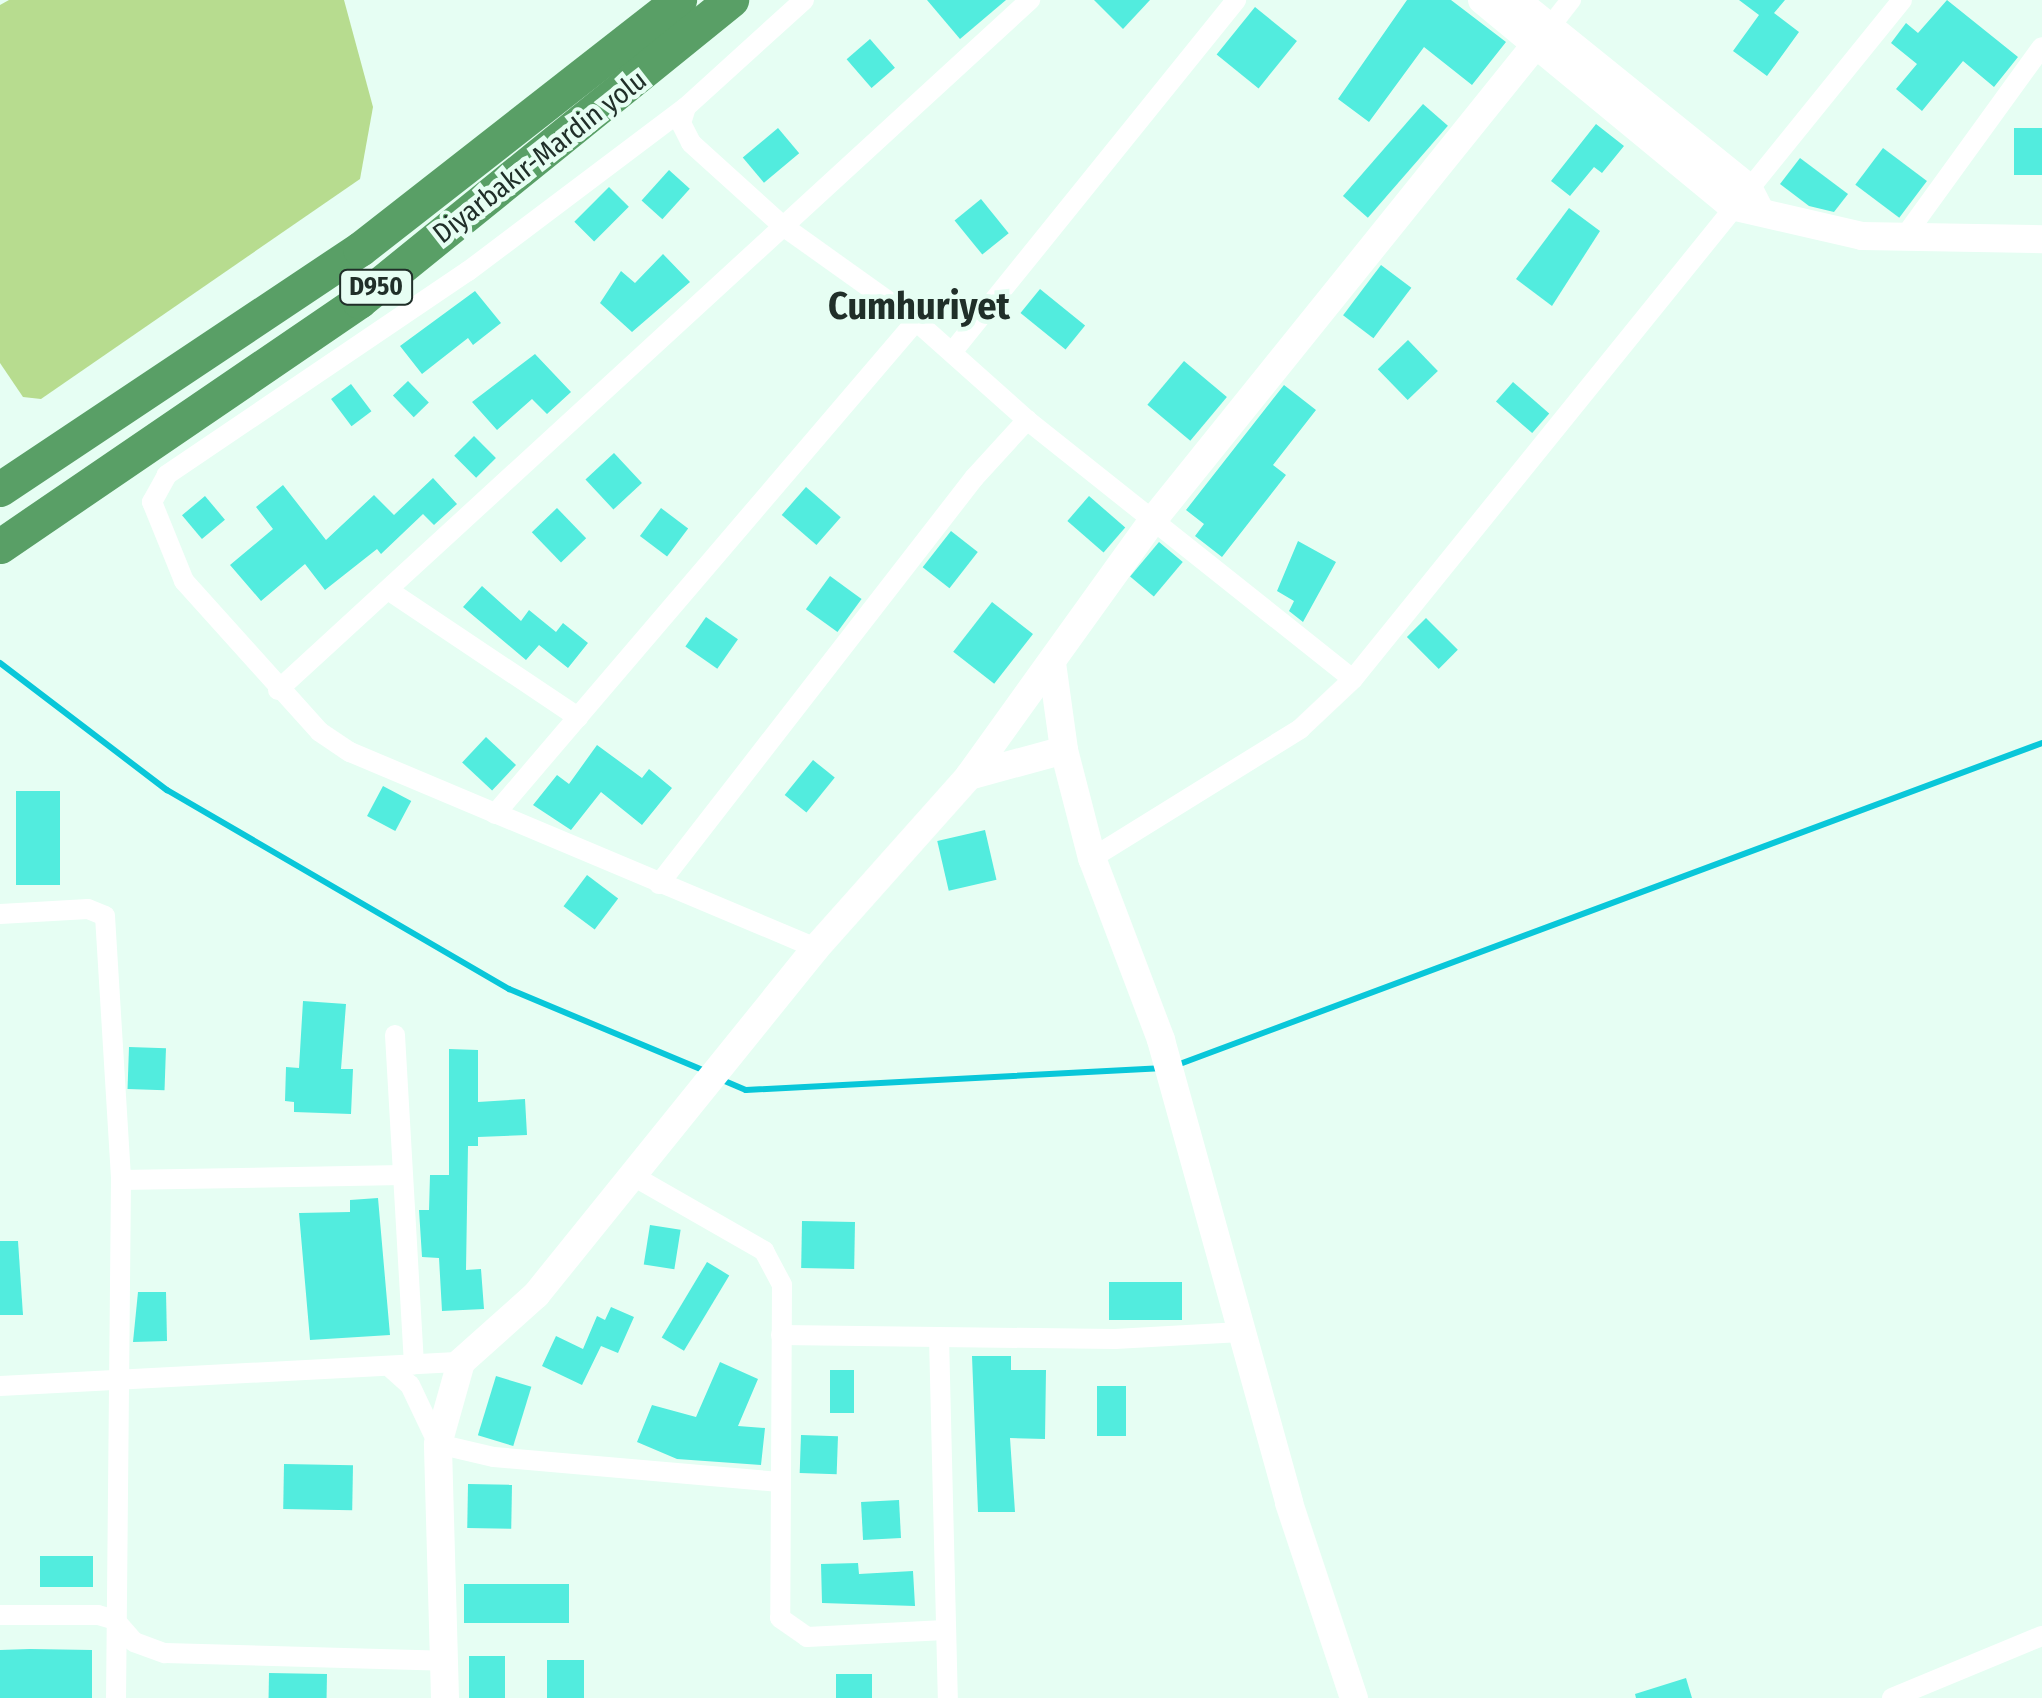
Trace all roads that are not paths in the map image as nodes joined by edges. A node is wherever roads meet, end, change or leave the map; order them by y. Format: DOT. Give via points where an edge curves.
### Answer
graph roads {
  1 [pos="679,0"];
  2 [pos="731,0"];
  3 [pos="804,0"];
  4 [pos="1030,0"];
  5 [pos="1236,0"];
  6 [pos="1482,0"];
  7 [pos="1516,0"];
  8 [pos="1572,0"];
  9 [pos="1902,0"];
  10 [pos="1542,36"];
  11 [pos="2042,47"];
  12 [pos="686,106"];
  13 [pos="1746,200"];
  14 [pos="783,226"];
  15 [pos="1904,236"];
  16 [pos="2042,240"];
  17 [pos="916,321"];
  18 [pos="953,351"];
  19 [pos="1026,420"];
  20 [pos="0,489"];
  21 [pos="1154,520"];
  22 [pos="0,546"];
  23 [pos="388,590"];
  24 [pos="1052,663"];
  25 [pos="1353,679"];
  26 [pos="278,690"];
  27 [pos="578,717"];
  28 [pos="1064,750"];
  29 [pos="968,776"];
  30 [pos="495,814"];
  31 [pos="1092,858"];
  32 [pos="658,884"];
  33 [pos="0,914"];
  34 [pos="816,948"];
  35 [pos="395,1035"];
  36 [pos="403,1175"];
  37 [pos="635,1176"];
  38 [pos="120,1180"];
  39 [pos="1241,1332"];
  40 [pos="782,1335"];
  41 [pos="939,1336"];
  42 [pos="461,1362"];
  43 [pos="414,1364"];
  44 [pos="392,1369"];
  45 [pos="120,1380"];
  46 [pos="0,1386"];
  47 [pos="438,1444"];
  48 [pos="780,1482"];
  49 [pos="0,1615"];
  50 [pos="115,1620"];
  51 [pos="946,1630"];
  52 [pos="2042,1636"];
  53 [pos="444,1662"];
  54 [pos="116,1698"];
  55 [pos="445,1698"];
  56 [pos="948,1698"];
  57 [pos="1354,1698"];
  58 [pos="1892,1698"];
  1 -- 20 [label="highway, Diyarbakır-Mardin yolu / D950" via="360,248"];
  2 -- 22 [label="highway, Diyarbakır-Mardin yolu / D950" via="358,301"];
  3 -- 12 [label="street"];
  4 -- 14 [label="street"];
  5 -- 18 [label="street"];
  6 -- 10 [label="street"];
  7 -- 10 [label="street"];
  8 -- 10 [label="street"];
  9 -- 13 [label="street"];
  10 -- 13 [label="street"];
  10 -- 21 [label="street"];
  11 -- 15 [label="street"];
  12 -- 14 [label="street" via="681,123 691,143"];
  12 -- 26 [label="street" via="468,271 167,475 152,502 165,546 184,581"];
  13 -- 15 [label="street" via="1812,229"];
  13 -- 25 [label="street"];
  14 -- 17 [label="street"];
  14 -- 23 [label="street"];
  15 -- 16 [label="street"];
  17 -- 18 [label="street"];
  17 -- 27 [label="street"];
  18 -- 19 [label="street"];
  19 -- 21 [label="street"];
  19 -- 32 [label="street"];
  21 -- 24 [label="street"];
  21 -- 25 [label="street"];
  23 -- 26 [label="street"];
  23 -- 27 [label="street"];
  24 -- 28 [label="street"];
  24 -- 29 [label="street"];
  25 -- 31 [label="street" via="1300,730"];
  26 -- 30 [label="street" via="350,752"];
  27 -- 30 [label="street"];
  28 -- 29 [label="street"];
  28 -- 31 [label="street"];
  29 -- 34 [label="street"];
  30 -- 32 [label="street"];
  31 -- 39 [label="street" via="1160,1040"];
  32 -- 34 [label="street"];
  33 -- 38 [label="street" via="88,910 105,916"];
  34 -- 37 [label="street"];
  35 -- 36 [label="street"];
  36 -- 38 [label="street"];
  36 -- 43 [label="street"];
  37 -- 40 [label="street" via="764,1250 782,1286"];
  37 -- 42 [label="street" via="536,1295"];
  38 -- 45 [label="street"];
  39 -- 41 [label="street" via="1115,1339"];
  39 -- 57 [label="street"];
  40 -- 41 [label="street"];
  40 -- 48 [label="street"];
  41 -- 51 [label="street"];
  42 -- 43 [label="street"];
  42 -- 47 [label="street"];
  43 -- 44 [label="street"];
  44 -- 45 [label="street"];
  44 -- 47 [label="street" via="410,1385"];
  45 -- 46 [label="street"];
  45 -- 50 [label="street"];
  47 -- 48 [label="street" via="494,1458"];
  47 -- 53 [label="street"];
  48 -- 51 [label="street" via="785,1624 807,1636"];
  49 -- 50 [label="street"];
  50 -- 53 [label="street" via="134,1642 165,1654"];
  50 -- 54 [label="street"];
  51 -- 56 [label="street"];
  52 -- 58 [label="street"];
  53 -- 55 [label="street"];
}
